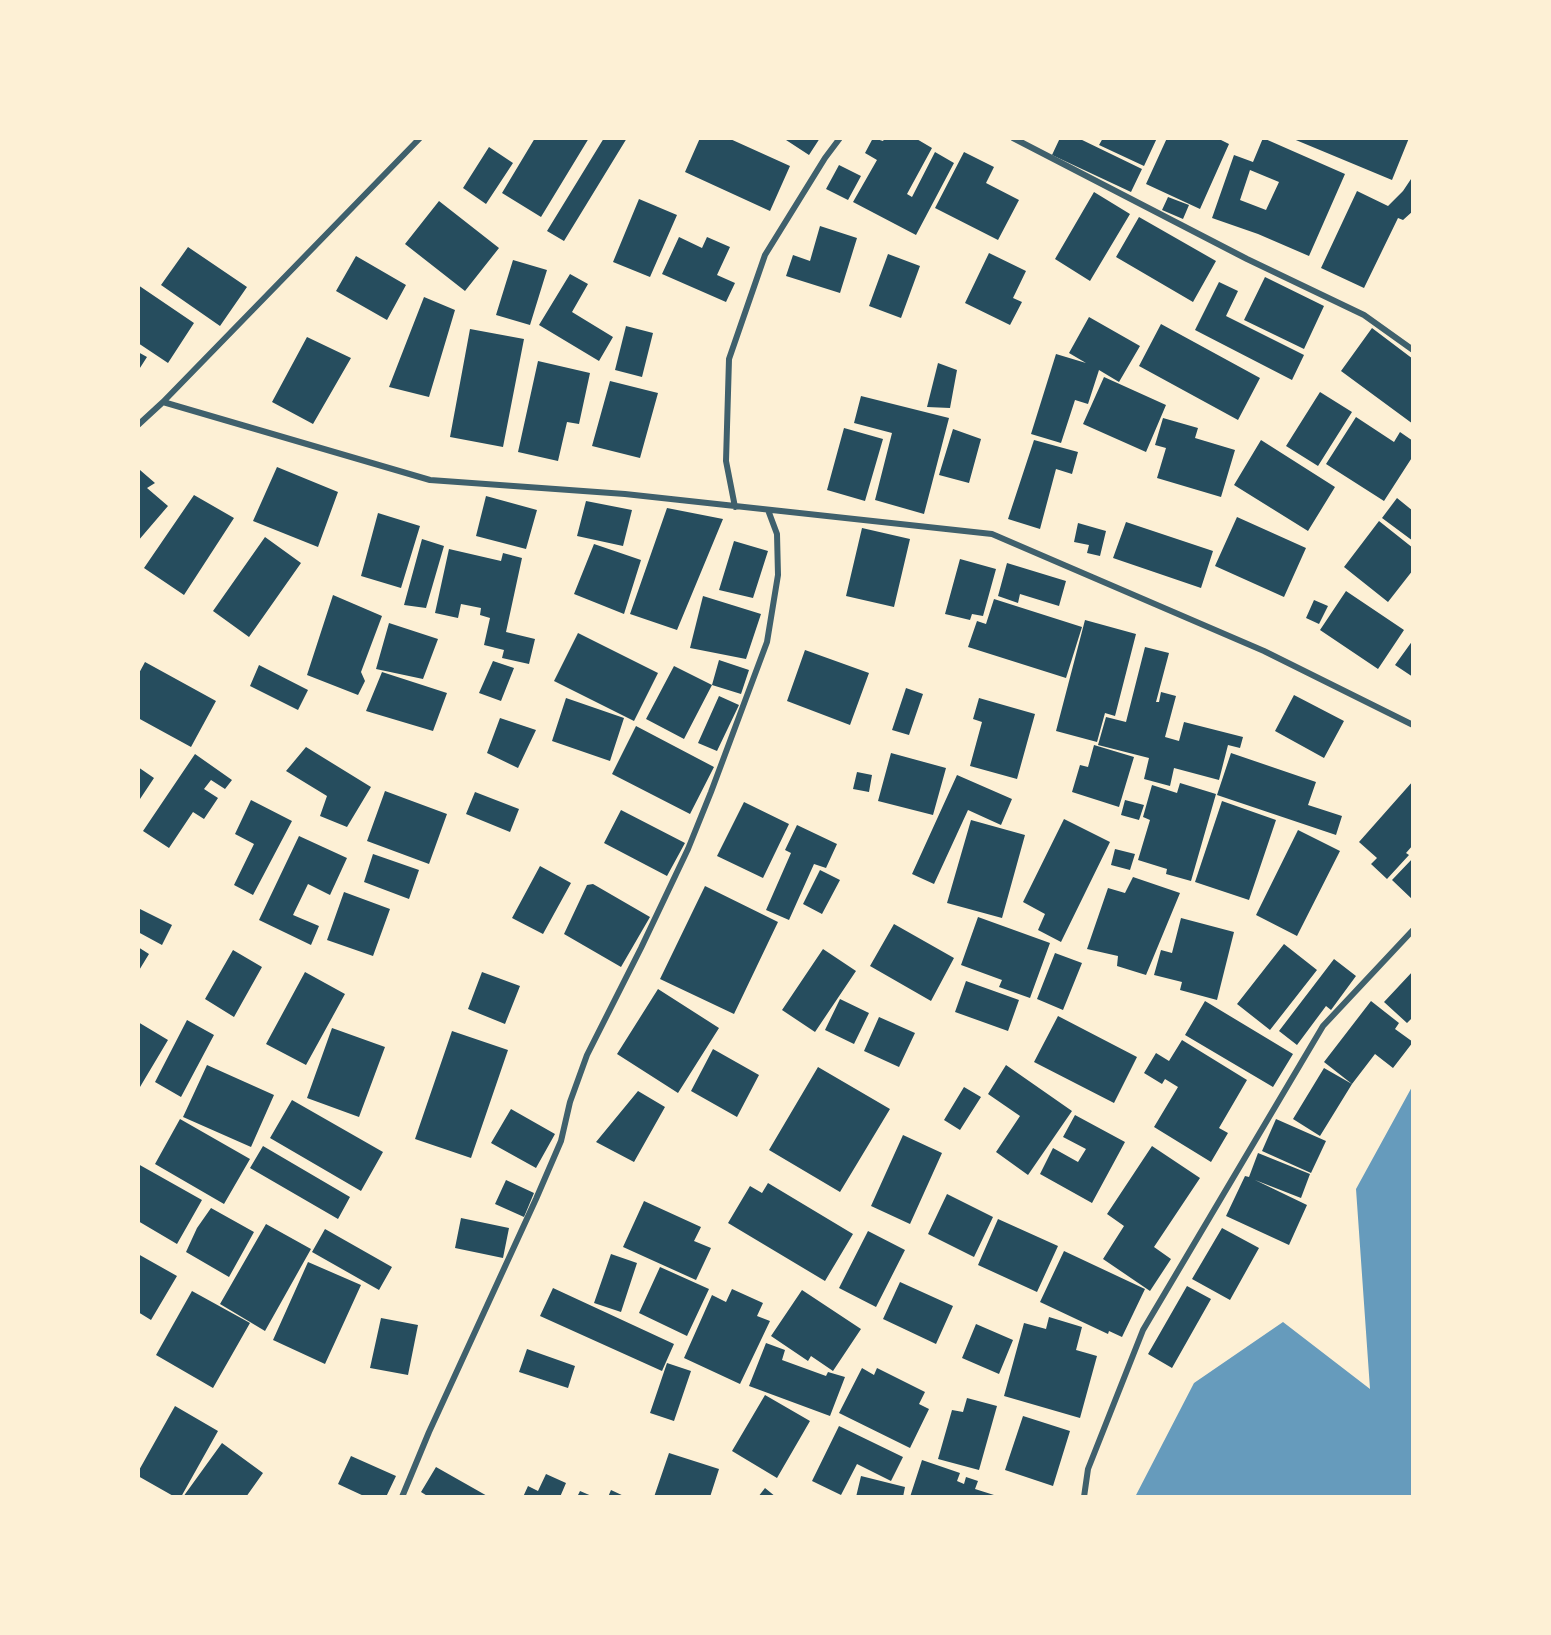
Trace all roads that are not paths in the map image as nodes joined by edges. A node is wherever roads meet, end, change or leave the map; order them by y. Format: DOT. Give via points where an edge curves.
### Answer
graph roads {
  1 [pos="420,138"];
  2 [pos="840,138"];
  3 [pos="1013,138"];
  4 [pos="1413,350"];
  5 [pos="163,402"];
  6 [pos="138,425"];
  7 [pos="735,507"];
  8 [pos="768,510"];
  9 [pos="1413,725"];
  10 [pos="1413,930"];
  11 [pos="402,1497"];
  12 [pos="1084,1497"];
  1 -- 5 [label="street"];
  2 -- 7 [label="street" via="765,255 729,359 726,461"];
  3 -- 4 [label="street" via="1364,315"];
  5 -- 6 [label="street"];
  5 -- 7 [label="street" via="430,480 625,494"];
  7 -- 8 [label="street"];
  8 -- 9 [label="street" via="992,534 1264,651"];
  8 -- 11 [label="street" via="777,534 778,575 767,642 688,849 587,1055 561,1141"];
  10 -- 12 [label="street" via="1323,1026 1143,1330 1088,1469"];
}
